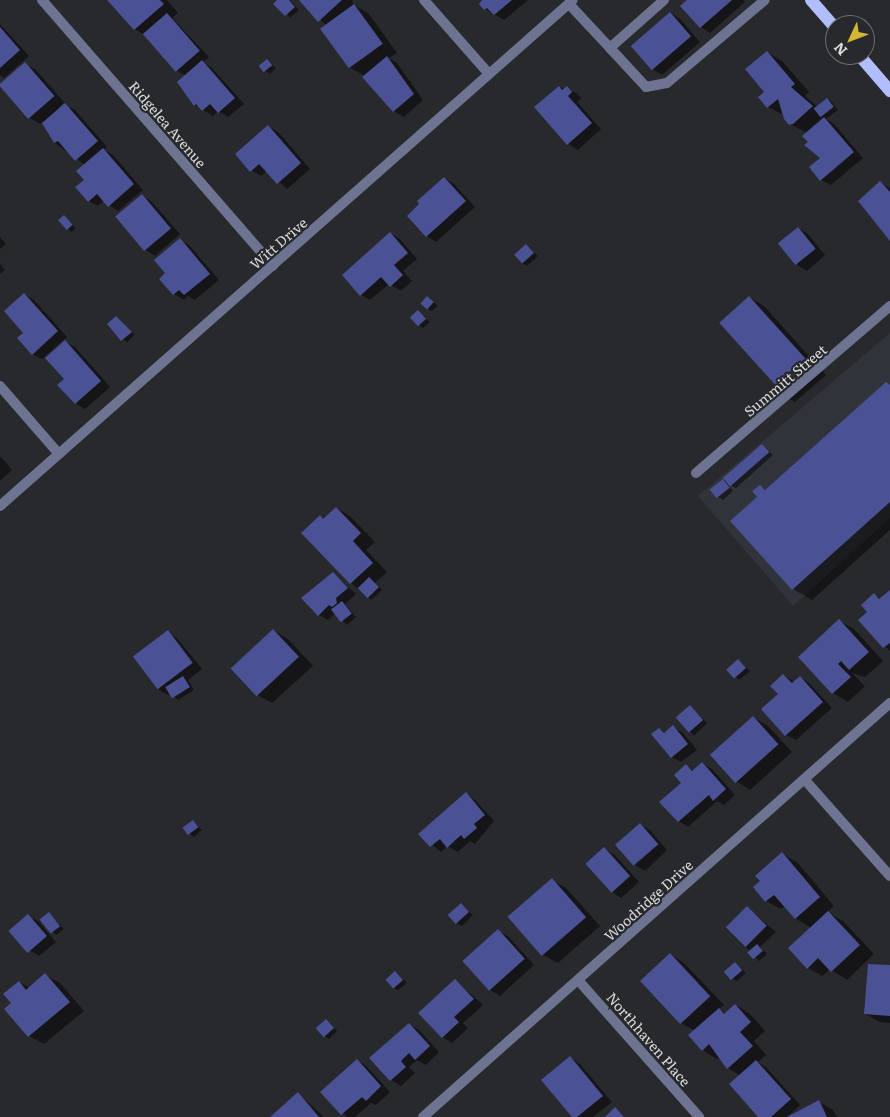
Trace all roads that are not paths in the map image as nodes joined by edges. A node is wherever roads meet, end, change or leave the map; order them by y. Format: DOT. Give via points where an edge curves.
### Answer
graph roads {
  1 [pos="42,0"];
  2 [pos="424,0"];
  3 [pos="664,0"];
  4 [pos="765,0"];
  5 [pos="811,0"];
  6 [pos="571,2"];
  7 [pos="825,16"];
  8 [pos="610,48"];
  9 [pos="868,65"];
  10 [pos="489,74"];
  11 [pos="890,91"];
  12 [pos="272,266"];
  13 [pos="890,306"];
  14 [pos="0,386"];
  15 [pos="59,454"];
  16 [pos="696,473"];
  17 [pos="0,506"];
  18 [pos="890,703"];
  19 [pos="805,780"];
  20 [pos="890,876"];
  21 [pos="578,980"];
  22 [pos="423,1117"];
  23 [pos="700,1117"];
  1 -- 12 [label="street, Ridgelea Avenue"];
  2 -- 10 [label="street"];
  3 -- 8 [label="street"];
  4 -- 8 [label="street" via="659,86 646,87"];
  5 -- 7 [label="main road"];
  6 -- 8 [label="street"];
  6 -- 10 [label="street, Witt Drive"];
  9 -- 11 [label="main road"];
  10 -- 12 [label="street, Witt Drive"];
  12 -- 15 [label="street, Witt Drive"];
  13 -- 16 [label="street, Summitt Street"];
  14 -- 15 [label="street"];
  15 -- 17 [label="street, Witt Drive"];
  18 -- 19 [label="street, Woodridge Drive"];
  19 -- 20 [label="street"];
  19 -- 21 [label="street, Woodridge Drive"];
  21 -- 22 [label="street, Woodridge Drive"];
  21 -- 23 [label="street, Northhaven Place"];
}
